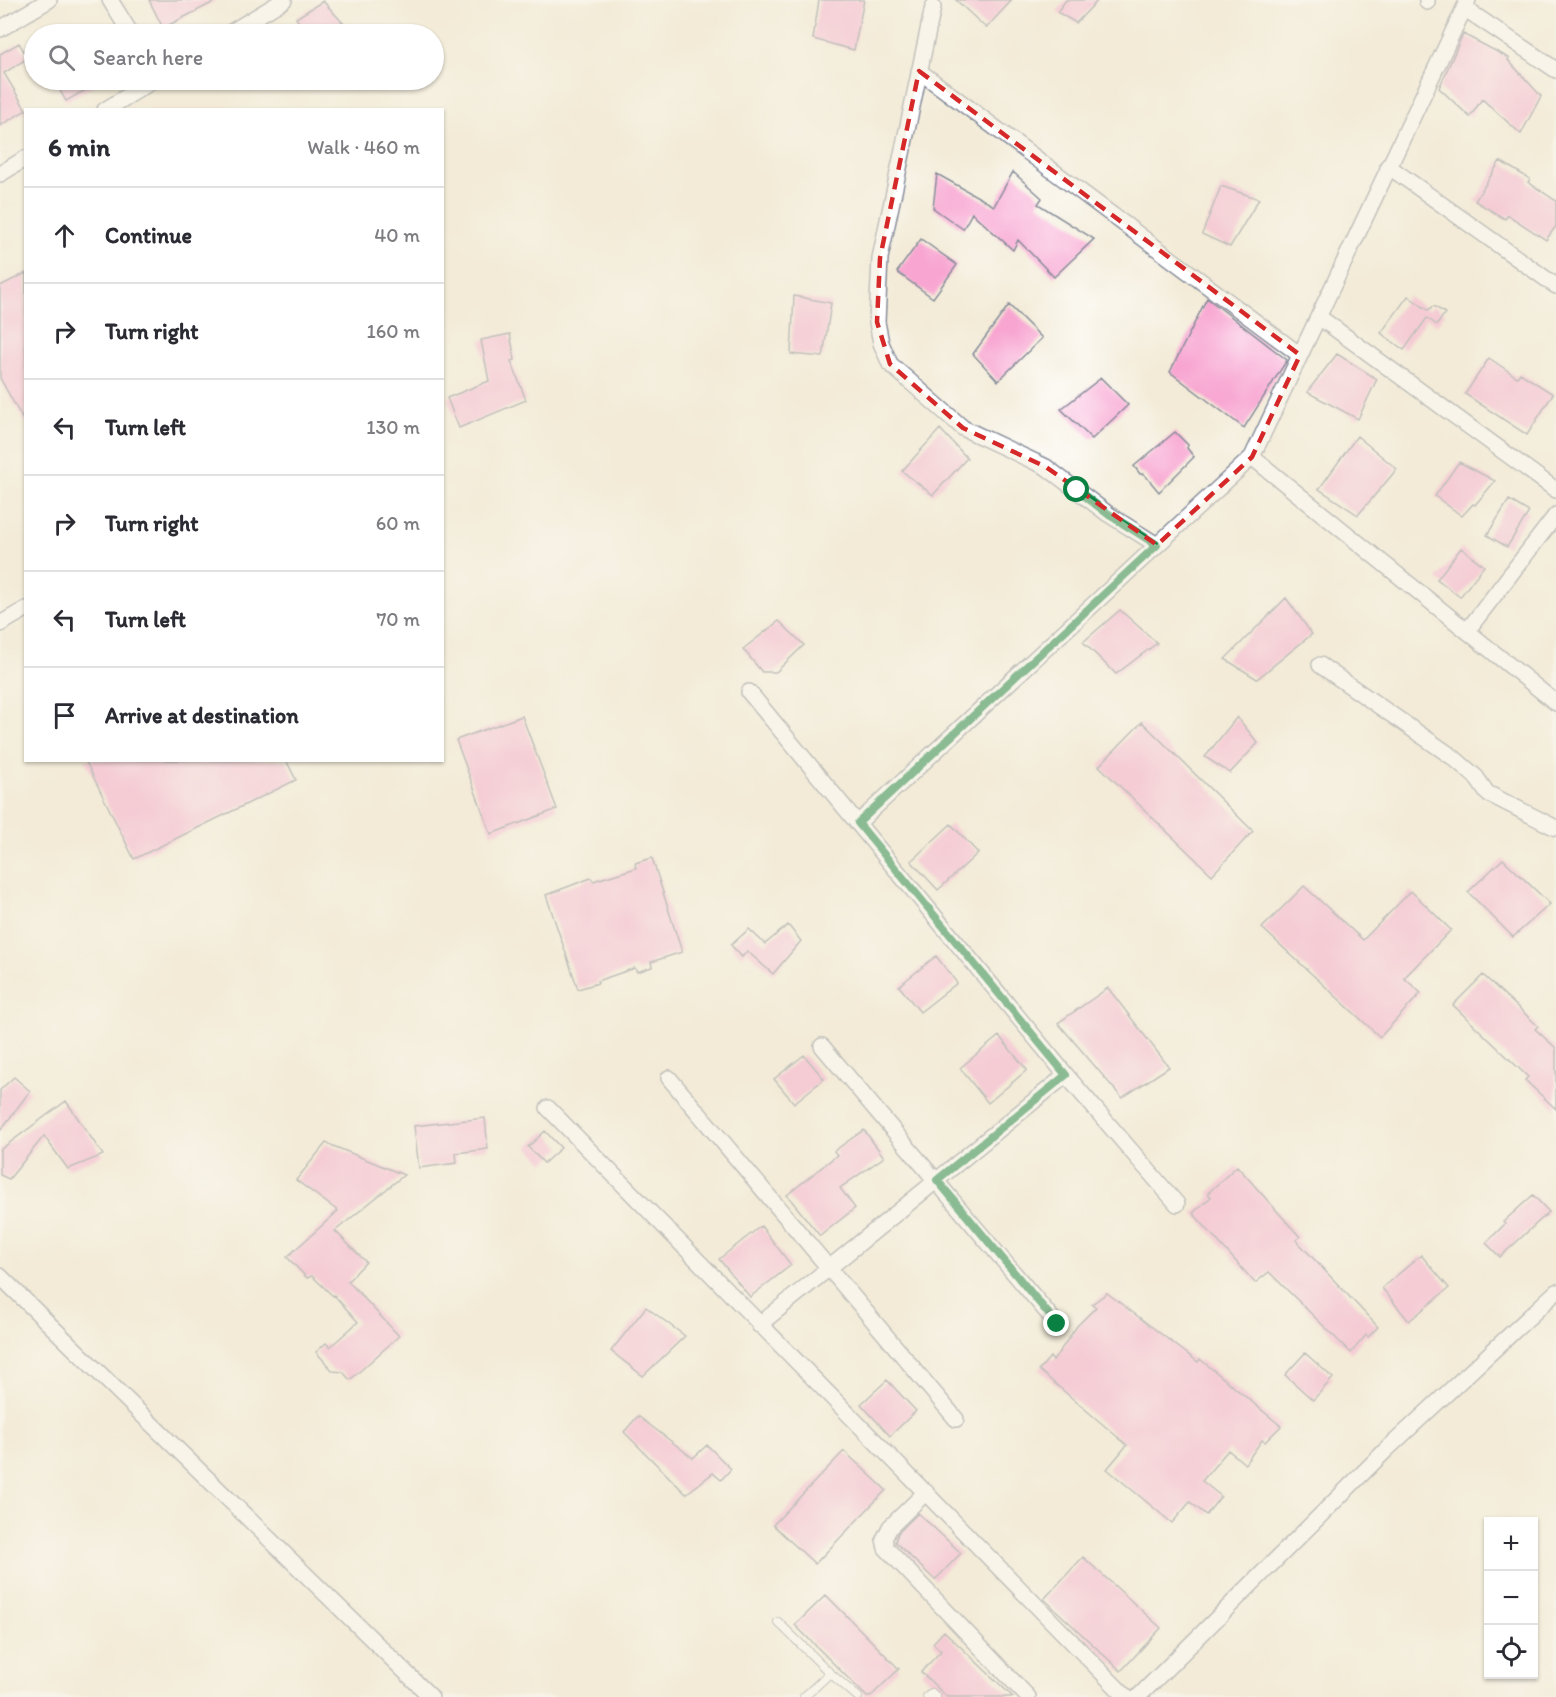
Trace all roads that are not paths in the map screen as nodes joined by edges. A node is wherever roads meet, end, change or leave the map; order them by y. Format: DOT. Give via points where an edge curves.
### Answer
graph roads {
  1 [pos="49,0"];
  2 [pos="110,0"];
  3 [pos="284,0"];
  4 [pos="1466,4"];
  5 [pos="933,7"];
  6 [pos="125,24"];
  7 [pos="244,24"];
  8 [pos="0,29"];
  9 [pos="1556,70"];
  10 [pos="919,71"];
  11 [pos="138,90"];
  12 [pos="108,108"];
  13 [pos="24,159"];
  14 [pos="1388,166"];
  15 [pos="0,174"];
  16 [pos="1556,286"];
  17 [pos="1319,316"];
  18 [pos="1300,355"];
  19 [pos="1252,457"];
  20 [pos="1556,490"];
  21 [pos="1556,515"];
  22 [pos="1157,545"];
  23 [pos="24,610"];
  24 [pos="0,624"];
  25 [pos="1467,631"];
  26 [pos="1320,665"];
  27 [pos="749,692"];
  28 [pos="1556,703"];
  29 [pos="858,823"];
  30 [pos="1556,828"];
  31 [pos="822,1046"];
  32 [pos="1066,1075"];
  33 [pos="669,1078"];
  34 [pos="548,1108"];
  35 [pos="937,1180"];
  36 [pos="1178,1204"];
  37 [pos="828,1269"];
  38 [pos="0,1276"];
  39 [pos="1556,1292"];
  40 [pos="1057,1324"];
  41 [pos="759,1325"];
  42 [pos="956,1419"];
  43 [pos="926,1492"];
  44 [pos="778,1622"];
  45 [pos="830,1673"];
  46 [pos="431,1697"];
  47 [pos="804,1697"];
  48 [pos="858,1697"];
  49 [pos="927,1697"];
  50 [pos="936,1697"];
  51 [pos="1028,1697"];
  52 [pos="1126,1697"];
  53 [pos="1138,1697"];
  1 -- 8 [label="street"];
  2 -- 6 [label="street"];
  3 -- 7 [label="street"];
  4 -- 9 [label="street"];
  4 -- 14 [label="street"];
  5 -- 10 [label="street"];
  10 -- 18 [label="street"];
  10 -- 22 [label="street" via="880,258 877,322 890,364 963,428 1046,467"];
  11 -- 12 [label="street"];
  13 -- 15 [label="street"];
  14 -- 16 [label="street"];
  14 -- 17 [label="street"];
  17 -- 18 [label="street"];
  17 -- 20 [label="street"];
  18 -- 19 [label="street"];
  19 -- 22 [label="street"];
  19 -- 25 [label="street"];
  21 -- 25 [label="street"];
  22 -- 29 [label="street"];
  23 -- 24 [label="street"];
  25 -- 28 [label="street"];
  26 -- 30 [label="street" via="1454,758 1476,777 1486,793"];
  27 -- 29 [label="street"];
  29 -- 32 [label="street"];
  31 -- 35 [label="street"];
  32 -- 35 [label="street"];
  32 -- 36 [label="street"];
  33 -- 37 [label="street"];
  34 -- 41 [label="street"];
  35 -- 37 [label="street"];
  35 -- 40 [label="street"];
  37 -- 41 [label="street"];
  37 -- 42 [label="street"];
  38 -- 46 [label="street"];
  39 -- 53 [label="street" via="1386,1449"];
  41 -- 43 [label="street"];
  43 -- 51 [label="street" via="890,1527 884,1539 886,1548"];
  43 -- 52 [label="street"];
  44 -- 45 [label="lane"];
  45 -- 47 [label="lane"];
  45 -- 48 [label="lane"];
  49 -- 50 [label="lane" via="932,1693"];
}
